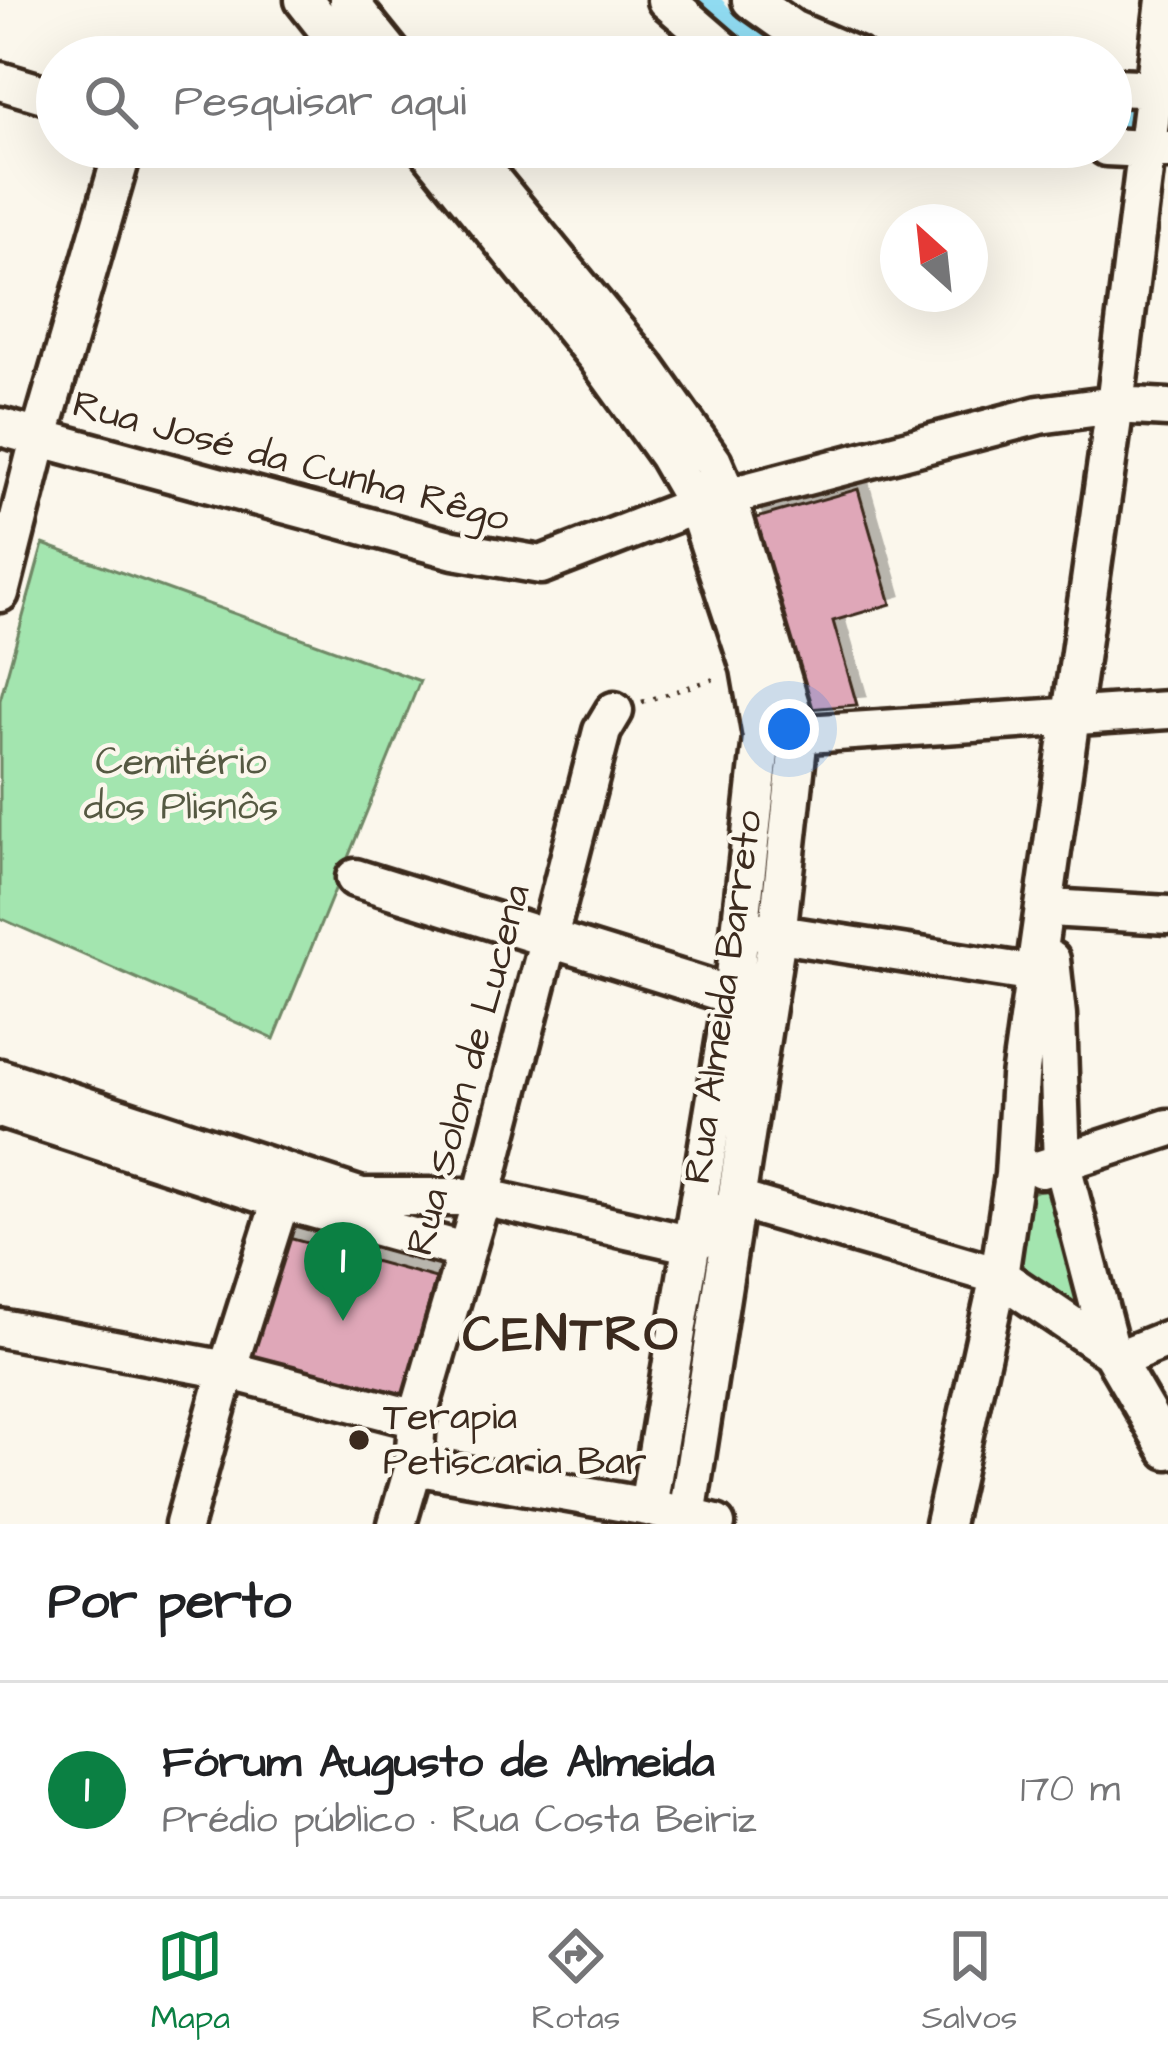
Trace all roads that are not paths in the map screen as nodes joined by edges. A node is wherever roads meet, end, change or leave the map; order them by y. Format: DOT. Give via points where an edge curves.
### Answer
graph roads {
  1 [pos="304,0"];
  2 [pos="348,0"];
  3 [pos="667,0"];
  4 [pos="751,0"];
  5 [pos="1165,0"];
  6 [pos="332,36"];
  7 [pos="377,36"];
  8 [pos="708,36"];
  9 [pos="809,36"];
  10 [pos="0,81"];
  11 [pos="36,92"];
  12 [pos="1159,92"];
  13 [pos="1154,147"];
  14 [pos="118,168"];
  15 [pos="448,168"];
  16 [pos="476,168"];
  17 [pos="502,219"];
  18 [pos="1115,405"];
  19 [pos="1168,408"];
  20 [pos="0,427"];
  21 [pos="39,439"];
  22 [pos="712,501"];
  23 [pos="0,593"];
  24 [pos="1168,710"];
  25 [pos="614,711"];
  26 [pos="1072,719"];
  27 [pos="799,735"];
  28 [pos="762,737"];
  29 [pos="355,878"];
  30 [pos="1050,897"];
  31 [pos="1168,915"];
  32 [pos="740,926"];
  33 [pos="777,935"];
  34 [pos="550,939"];
  35 [pos="1035,974"];
  36 [pos="749,1001"];
  37 [pos="0,1078"];
  38 [pos="0,1108"];
  39 [pos="1168,1128"];
  40 [pos="1062,1165"];
  41 [pos="1014,1174"];
  42 [pos="286,1186"];
  43 [pos="482,1197"];
  44 [pos="738,1200"];
  45 [pos="693,1245"];
  46 [pos="464,1251"];
  47 [pos="999,1276"];
  48 [pos="0,1328"];
  49 [pos="1168,1339"];
  50 [pos="1114,1356"];
  51 [pos="227,1370"];
  52 [pos="417,1419"];
  53 [pos="1168,1450"];
  54 [pos="414,1466"];
  55 [pos="675,1517"];
  56 [pos="184,1524"];
  57 [pos="397,1524"];
  58 [pos="944,1524"];
  1 -- 6 [label="street"];
  2 -- 7 [label="street"];
  3 -- 8 [label="street"];
  4 -- 9 [label="street"];
  5 -- 12 [label="street"];
  10 -- 11 [label="street"];
  12 -- 13 [label="street"];
  13 -- 18 [label="street"];
  14 -- 21 [label="street"];
  15 -- 17 [label="street"];
  16 -- 17 [label="street"];
  17 -- 22 [label="street" via="667,455"];
  18 -- 19 [label="street, Rua José da Cunha Rêgo"];
  18 -- 22 [label="street, Rua José da Cunha Rêgo" via="1039,415"];
  18 -- 26 [label="street"];
  20 -- 21 [label="street, Rua José da Cunha Rêgo"];
  21 -- 22 [label="street, Rua José da Cunha Rêgo" via="528,566"];
  21 -- 23 [label="street"];
  22 -- 27 [label="street, Rua Almeida Barreto"];
  22 -- 28 [label="street, Rua Almeida Barreto"];
  24 -- 26 [label="street"];
  25 -- 34 [label="street, Rua Solon de Lucena" via="602,731"];
  26 -- 27 [label="street"];
  26 -- 30 [label="street"];
  27 -- 28 [label="street"];
  27 -- 33 [label="street, Rua Almeida Barreto"];
  28 -- 32 [label="street, Rua Almeida Barreto"];
  29 -- 34 [label="street"];
  30 -- 31 [label="street"];
  30 -- 35 [label="street"];
  30 -- 40 [label="street"];
  32 -- 33 [label="street"];
  32 -- 36 [label="street, Rua Almeida Barreto"];
  33 -- 35 [label="street"];
  33 -- 36 [label="street, Rua Almeida Barreto"];
  34 -- 36 [label="street"];
  34 -- 43 [label="street, Rua Solon de Lucena"];
  35 -- 41 [label="street"];
  36 -- 44 [label="street, Rua Almeida Barreto"];
  36 -- 45 [label="street, Rua Almeida Barreto"];
  37 -- 42 [label="street"];
  38 -- 42 [label="street"];
  39 -- 40 [label="street"];
  40 -- 41 [label="street"];
  40 -- 50 [label="street"];
  41 -- 47 [label="street"];
  42 -- 43 [label="street" via="362,1197"];
  42 -- 46 [label="street"];
  42 -- 51 [label="street"];
  43 -- 45 [label="street"];
  43 -- 46 [label="street, Rua Solon de Lucena"];
  44 -- 45 [label="street"];
  44 -- 47 [label="street"];
  44 -- 55 [label="street, Rua Almeida Barreto"];
  45 -- 55 [label="street, Rua Almeida Barreto"];
  46 -- 52 [label="street, Rua Solon de Lucena"];
  47 -- 50 [label="street"];
  47 -- 58 [label="street"];
  48 -- 51 [label="street"];
  49 -- 50 [label="street"];
  50 -- 53 [label="street"];
  51 -- 52 [label="street"];
  51 -- 56 [label="street"];
  52 -- 54 [label="street, Rua Solon de Lucena"];
  54 -- 55 [label="street"];
  54 -- 57 [label="street, Rua Solon de Lucena"];
}
